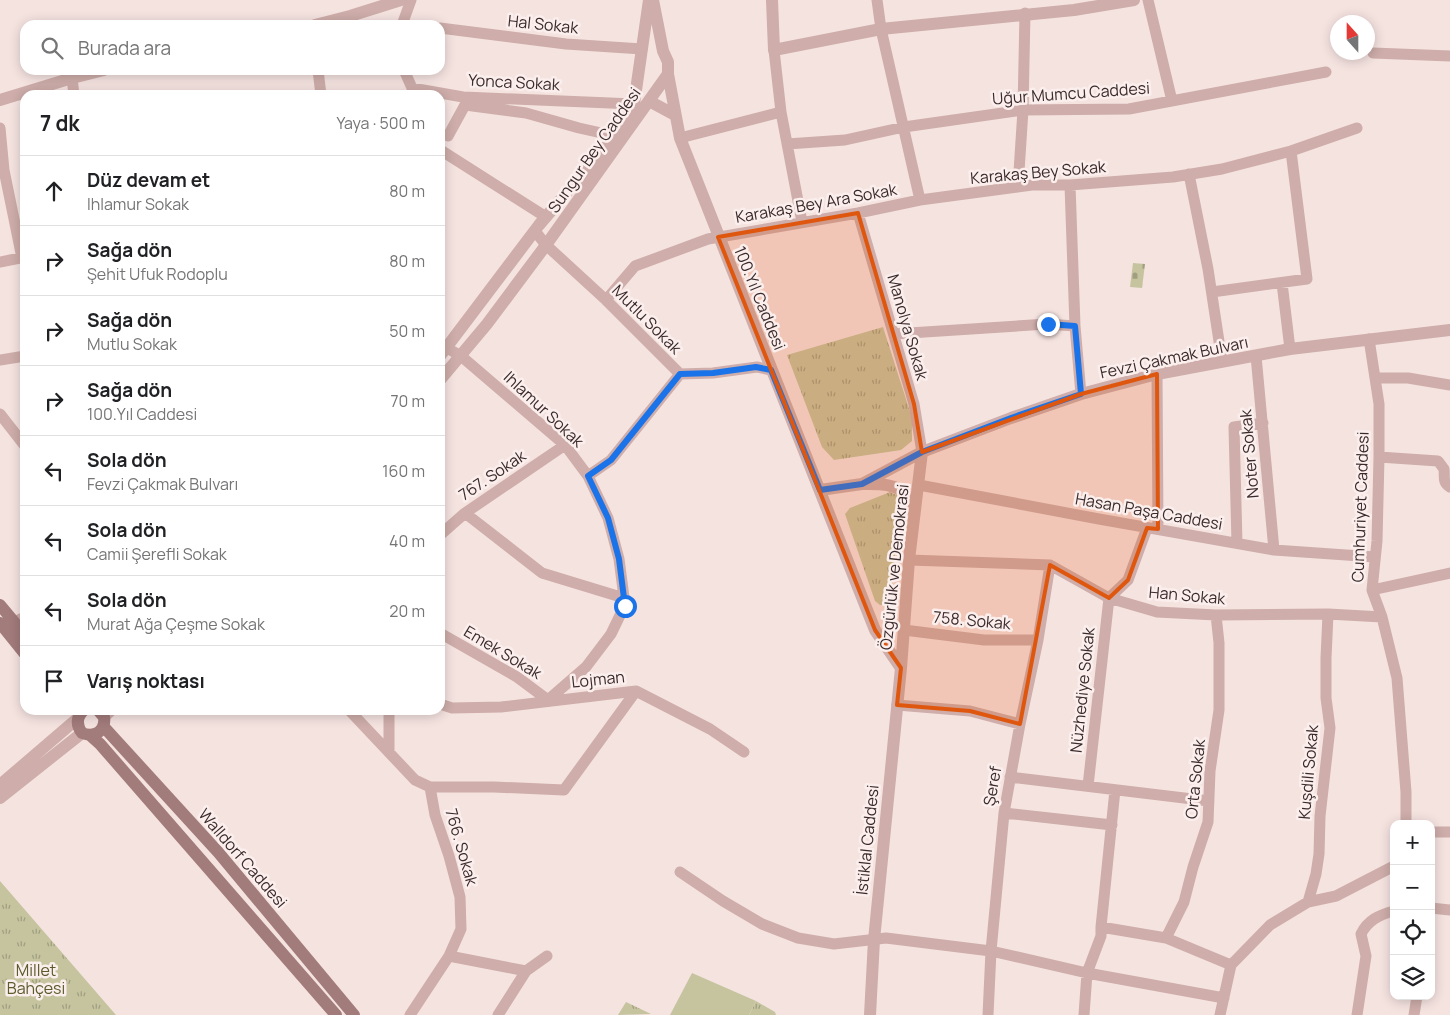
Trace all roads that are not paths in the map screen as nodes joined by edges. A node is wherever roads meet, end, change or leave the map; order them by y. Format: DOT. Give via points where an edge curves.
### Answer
graph roads {
  1 [pos="402,0"];
  2 [pos="411,0"];
  3 [pos="651,0"];
  4 [pos="772,0"];
  5 [pos="877,0"];
  6 [pos="1134,0"];
  7 [pos="1148,0"];
  8 [pos="1026,13"];
  9 [pos="334,20"];
  10 [pos="407,20"];
  11 [pos="445,29"];
  12 [pos="881,29"];
  13 [pos="642,49"];
  14 [pos="774,50"];
  15 [pos="663,51"];
  16 [pos="1375,53"];
  17 [pos="1450,56"];
  18 [pos="1326,72"];
  19 [pos="668,74"];
  20 [pos="84,75"];
  21 [pos="319,75"];
  22 [pos="406,75"];
  23 [pos="72,78"];
  24 [pos="33,90"];
  25 [pos="73,90"];
  26 [pos="320,90"];
  27 [pos="425,90"];
  28 [pos="445,93"];
  29 [pos="20,94"];
  30 [pos="0,100"];
  31 [pos="649,101"];
  32 [pos="1172,101"];
  33 [pos="634,104"];
  34 [pos="1023,110"];
  35 [pos="781,112"];
  36 [pos="675,116"];
  37 [pos="904,127"];
  38 [pos="0,128"];
  39 [pos="1357,128"];
  40 [pos="448,136"];
  41 [pos="616,136"];
  42 [pos="680,138"];
  43 [pos="787,144"];
  44 [pos="1291,151"];
  45 [pos="445,153"];
  46 [pos="1189,174"];
  47 [pos="1070,185"];
  48 [pos="1018,187"];
  49 [pos="920,200"];
  50 [pos="858,213"];
  51 [pos="546,217"];
  52 [pos="802,222"];
  53 [pos="536,232"];
  54 [pos="723,236"];
  55 [pos="20,240"];
  56 [pos="546,245"];
  57 [pos="20,259"];
  58 [pos="0,262"];
  59 [pos="1282,283"];
  60 [pos="1212,292"];
  61 [pos="606,300"];
  62 [pos="1075,326"];
  63 [pos="1450,330"];
  64 [pos="894,334"];
  65 [pos="1369,339"];
  66 [pos="445,345"];
  67 [pos="1290,349"];
  68 [pos="445,350"];
  69 [pos="461,356"];
  70 [pos="1256,356"];
  71 [pos="20,357"];
  72 [pos="0,360"];
  73 [pos="1222,361"];
  74 [pos="771,370"];
  75 [pos="445,374"];
  76 [pos="680,374"];
  77 [pos="1157,374"];
  78 [pos="1375,378"];
  79 [pos="1450,385"];
  80 [pos="1081,394"];
  81 [pos="0,414"];
  82 [pos="1263,423"];
  83 [pos="20,440"];
  84 [pos="564,445"];
  85 [pos="922,452"];
  86 [pos="1380,457"];
  87 [pos="588,476"];
  88 [pos="862,484"];
  89 [pos="918,485"];
  90 [pos="1450,487"];
  91 [pos="820,490"];
  92 [pos="464,512"];
  93 [pos="914,516"];
  94 [pos="1153,528"];
  95 [pos="445,530"];
  96 [pos="1237,543"];
  97 [pos="1274,550"];
  98 [pos="1376,558"];
  99 [pos="909,560"];
  100 [pos="1050,565"];
  101 [pos="1450,573"];
  102 [pos="1372,590"];
  103 [pos="624,598"];
  104 [pos="1109,598"];
  105 [pos="0,605"];
  106 [pos="1328,614"];
  107 [pos="1216,615"];
  108 [pos="1382,617"];
  109 [pos="20,619"];
  110 [pos="0,623"];
  111 [pos="904,630"];
  112 [pos="445,635"];
  113 [pos="1038,640"];
  114 [pos="20,648"];
  115 [pos="901,668"];
  116 [pos="636,691"];
  117 [pos="548,700"];
  118 [pos="897,705"];
  119 [pos="445,706"];
  120 [pos="77,715"];
  121 [pos="78,715"];
  122 [pos="355,715"];
  123 [pos="389,715"];
  124 [pos="104,716"];
  125 [pos="1020,724"];
  126 [pos="86,734"];
  127 [pos="389,752"];
  128 [pos="744,752"];
  129 [pos="1010,776"];
  130 [pos="0,785"];
  131 [pos="1088,786"];
  132 [pos="430,787"];
  133 [pos="1116,790"];
  134 [pos="0,798"];
  135 [pos="1209,802"];
  136 [pos="1004,813"];
  137 [pos="1406,820"];
  138 [pos="1112,825"];
  139 [pos="1435,832"];
  140 [pos="1450,832"];
  141 [pos="1390,868"];
  142 [pos="680,872"];
  143 [pos="1308,902"];
  144 [pos="1435,908"];
  145 [pos="1450,910"];
  146 [pos="1390,912"];
  147 [pos="1102,927"];
  148 [pos="1166,938"];
  149 [pos="874,940"];
  150 [pos="991,952"];
  151 [pos="449,956"];
  152 [pos="547,956"];
  153 [pos="1231,965"];
  154 [pos="526,971"];
  155 [pos="1087,973"];
  156 [pos="1224,998"];
  157 [pos="1416,1000"];
  158 [pos="336,1015"];
  159 [pos="354,1015"];
  160 [pos="410,1015"];
  161 [pos="498,1015"];
  162 [pos="870,1015"];
  163 [pos="988,1015"];
  164 [pos="1084,1015"];
  165 [pos="1220,1015"];
  166 [pos="1357,1015"];
  167 [pos="1414,1015"];
  1 -- 9 [label="street"];
  2 -- 10 [label="street"];
  3 -- 13 [label="street, 100.Yıl Caddesi"];
  3 -- 15 [label="street, 100.Yıl Caddesi"];
  4 -- 14 [label="street"];
  5 -- 12 [label="street"];
  6 -- 8 [label="street" via="1074,10"];
  7 -- 32 [label="street"];
  8 -- 12 [label="street"];
  8 -- 34 [label="street"];
  11 -- 13 [label="street, Hal Sokak" via="566,44"];
  12 -- 14 [label="street"];
  12 -- 37 [label="street"];
  13 -- 15 [label="street"];
  13 -- 33 [label="street, Sungur Bey Caddesi"];
  14 -- 35 [label="street"];
  15 -- 19 [label="street, 100.Yıl Caddesi" via="668,62"];
  16 -- 17 [label="street"];
  18 -- 32 [label="street, Uğur Mumcu Caddesi"];
  19 -- 31 [label="street, Sungur Bey Caddesi"];
  19 -- 36 [label="street, 100.Yıl Caddesi"];
  20 -- 23 [label="street"];
  21 -- 26 [label="street"];
  22 -- 27 [label="street, Yonca Sokak" via="412,88"];
  23 -- 24 [label="street"];
  23 -- 25 [label="street"];
  28 -- 33 [label="street, Yonca Sokak"];
  29 -- 30 [label="street"];
  31 -- 36 [label="street"];
  31 -- 56 [label="street, Sungur Bey Caddesi"];
  32 -- 34 [label="street, Uğur Mumcu Caddesi" via="1129,109"];
  33 -- 41 [label="street, Sungur Bey Caddesi"];
  34 -- 37 [label="street, Uğur Mumcu Caddesi"];
  34 -- 48 [label="street"];
  35 -- 42 [label="street"];
  35 -- 43 [label="street"];
  36 -- 42 [label="street, 100.Yıl Caddesi"];
  37 -- 43 [label="street, Uğur Mumcu Caddesi" via="845,140"];
  37 -- 49 [label="street"];
  38 -- 55 [label="street" via="4,170"];
  39 -- 44 [label="street, Karakaş Bey Sokak"];
  40 -- 41 [label="street" via="465,105 526,113"];
  41 -- 51 [label="street, Sungur Bey Caddesi"];
  42 -- 54 [label="street, 100.Yıl Caddesi"];
  43 -- 52 [label="street"];
  44 -- 46 [label="street, Karakaş Bey Sokak" via="1222,170"];
  44 -- 59 [label="street" via="1307,280"];
  45 -- 51 [label="street"];
  46 -- 47 [label="street, Karakaş Bey Sokak"];
  46 -- 60 [label="street"];
  47 -- 48 [label="street, Karakaş Bey Sokak"];
  47 -- 62 [label="street"];
  48 -- 49 [label="street, Karakaş Bey Sokak"];
  49 -- 50 [label="street, Karakaş Bey Ara Sokak"];
  50 -- 52 [label="street, Karakaş Bey Ara Sokak"];
  50 -- 64 [label="street, Manolya Sokak"];
  51 -- 53 [label="street, Sungur Bey Caddesi"];
  52 -- 54 [label="street, Karakaş Bey Ara Sokak"];
  53 -- 56 [label="street"];
  53 -- 66 [label="street, Sungur Bey Caddesi"];
  54 -- 61 [label="street, Karakaş Bey Ara Sokak" via="635,266"];
  54 -- 74 [label="street, 100.Yıl Caddesi"];
  56 -- 61 [label="street, Mutlu Sokak"];
  56 -- 69 [label="street, Sungur Bey Caddesi"];
  57 -- 58 [label="street"];
  59 -- 60 [label="street"];
  59 -- 67 [label="street"];
  60 -- 73 [label="street"];
  61 -- 76 [label="street, Mutlu Sokak"];
  62 -- 64 [label="street" via="1048,324"];
  62 -- 80 [label="street"];
  63 -- 65 [label="street, Fevzi Çakmak Bulvarı"];
  64 -- 85 [label="street, Manolya Sokak" via="914,404"];
  65 -- 67 [label="street, Fevzi Çakmak Bulvarı"];
  65 -- 78 [label="street, Cumhuriyet Caddesi"];
  67 -- 70 [label="street, Fevzi Çakmak Bulvarı"];
  68 -- 69 [label="street, Sungur Bey Caddesi"];
  69 -- 75 [label="street, Sungur Bey Caddesi"];
  69 -- 84 [label="street, Ihlamur Sokak"];
  70 -- 73 [label="street, Fevzi Çakmak Bulvarı"];
  70 -- 82 [label="street, Noter Sokak"];
  71 -- 72 [label="street"];
  73 -- 77 [label="street, Fevzi Çakmak Bulvarı"];
  74 -- 76 [label="street, Mutlu Sokak" via="756,367"];
  74 -- 91 [label="street, 100.Yıl Caddesi"];
  76 -- 87 [label="street" via="611,460"];
  77 -- 80 [label="street, Fevzi Çakmak Bulvarı"];
  77 -- 94 [label="street"];
  78 -- 79 [label="street" via="1408,378"];
  78 -- 86 [label="street, Cumhuriyet Caddesi"];
  80 -- 85 [label="street, Fevzi Çakmak Bulvarı"];
  81 -- 83 [label="street"];
  82 -- 96 [label="street" via="1234,427"];
  82 -- 97 [label="street, Noter Sokak"];
  84 -- 87 [label="street, Ihlamur Sokak"];
  84 -- 92 [label="street, 767. Sokak"];
  85 -- 88 [label="street, Fevzi Çakmak Bulvarı"];
  85 -- 89 [label="street, Özgürlük ve Demokrasi"];
  86 -- 90 [label="street" via="1438,461 1444,469 1444,480"];
  86 -- 98 [label="street, Cumhuriyet Caddesi"];
  87 -- 103 [label="street, Ihlamur Sokak" via="608,518 619,559"];
  88 -- 91 [label="street, Fevzi Çakmak Bulvarı"];
  88 -- 93 [label="street, Fevzi Çakmak Bulvarı" via="899,489 906,494"];
  89 -- 93 [label="street, Özgürlük ve Demokrasi"];
  89 -- 94 [label="street, Hasan Paşa Caddesi"];
  91 -- 115 [label="street, Özgürlük ve Demokrasi" via="876,630"];
  92 -- 95 [label="street, 767. Sokak"];
  92 -- 103 [label="street" via="542,573"];
  93 -- 99 [label="street, Özgürlük ve Demokrasi"];
  94 -- 96 [label="street, Hasan Paşa Caddesi"];
  94 -- 104 [label="street" via="1128,580"];
  96 -- 97 [label="street, Hasan Paşa Caddesi"];
  97 -- 98 [label="street, Hasan Paşa Caddesi"];
  98 -- 102 [label="street, Cumhuriyet Caddesi"];
  99 -- 100 [label="street, Han Sokak"];
  99 -- 111 [label="street, Özgürlük ve Demokrasi"];
  100 -- 104 [label="street, Han Sokak"];
  100 -- 113 [label="street, Şeref"];
  101 -- 102 [label="street"];
  102 -- 108 [label="street, Cumhuriyet Caddesi"];
  103 -- 117 [label="street, Ihlamur Sokak" via="625,606 611,634 586,667"];
  104 -- 107 [label="street, Han Sokak" via="1158,612"];
  104 -- 131 [label="street, Nüzhediye Sokak"];
  105 -- 109 [label="main road"];
  106 -- 107 [label="street, Han Sokak"];
  106 -- 108 [label="street, Han Sokak"];
  106 -- 143 [label="street, Kuşdili Sokak" via="1326,698 1330,728 1319,854"];
  107 -- 135 [label="street, Orta Sokak" via="1219,710"];
  108 -- 137 [label="street, Cumhuriyet Caddesi" via="1397,678"];
  110 -- 114 [label="main road"];
  111 -- 113 [label="street, 758. Sokak" via="984,640"];
  111 -- 115 [label="street, Özgürlük ve Demokrasi"];
  112 -- 117 [label="street, Emek Sokak" via="517,677"];
  113 -- 125 [label="street, Şeref"];
  115 -- 118 [label="street, İstiklal Caddesi"];
  116 -- 117 [label="street, Lojman"];
  116 -- 128 [label="street, Lojman" via="710,729"];
  116 -- 132 [label="street" via="564,790"];
  117 -- 119 [label="street, Lojman" via="501,707"];
  118 -- 125 [label="street" via="970,711"];
  118 -- 149 [label="street, İstiklal Caddesi"];
  120 -- 130 [label="street"];
  121 -- 126 [label="main road" via="78,726"];
  122 -- 127 [label="street"];
  123 -- 127 [label="street"];
  124 -- 126 [label="main road" via="98,733"];
  124 -- 159 [label="main road, Walldorf Caddesi"];
  125 -- 129 [label="street, Şeref"];
  126 -- 134 [label="street"];
  126 -- 158 [label="main road, Walldorf Caddesi" via="230,892"];
  127 -- 132 [label="street" via="415,780"];
  129 -- 131 [label="street"];
  129 -- 136 [label="street, Şeref"];
  131 -- 133 [label="street"];
  132 -- 151 [label="street, 766. Sokak" via="435,815 460,897 461,929"];
  133 -- 135 [label="street"];
  133 -- 138 [label="street"];
  135 -- 148 [label="street, Orta Sokak" via="1208,822 1184,902"];
  136 -- 138 [label="street"];
  136 -- 150 [label="street, Şeref"];
  138 -- 147 [label="street"];
  139 -- 140 [label="street"];
  141 -- 143 [label="street" via="1336,896"];
  142 -- 149 [label="street" via="762,924 798,938 834,944"];
  143 -- 153 [label="street" via="1270,925"];
  144 -- 145 [label="street"];
  146 -- 166 [label="street" via="1366,924 1361,934 1366,956"];
  147 -- 148 [label="street"];
  147 -- 155 [label="street"];
  148 -- 153 [label="street"];
  149 -- 150 [label="street" via="886,938"];
  149 -- 162 [label="street, İstiklal Caddesi"];
  150 -- 155 [label="street"];
  150 -- 163 [label="street, Şeref"];
  151 -- 154 [label="street"];
  151 -- 160 [label="street, 766. Sokak"];
  152 -- 154 [label="street"];
  153 -- 156 [label="street"];
  154 -- 161 [label="street"];
  155 -- 156 [label="street"];
  155 -- 164 [label="street"];
  156 -- 165 [label="street"];
  157 -- 167 [label="street"];
}
